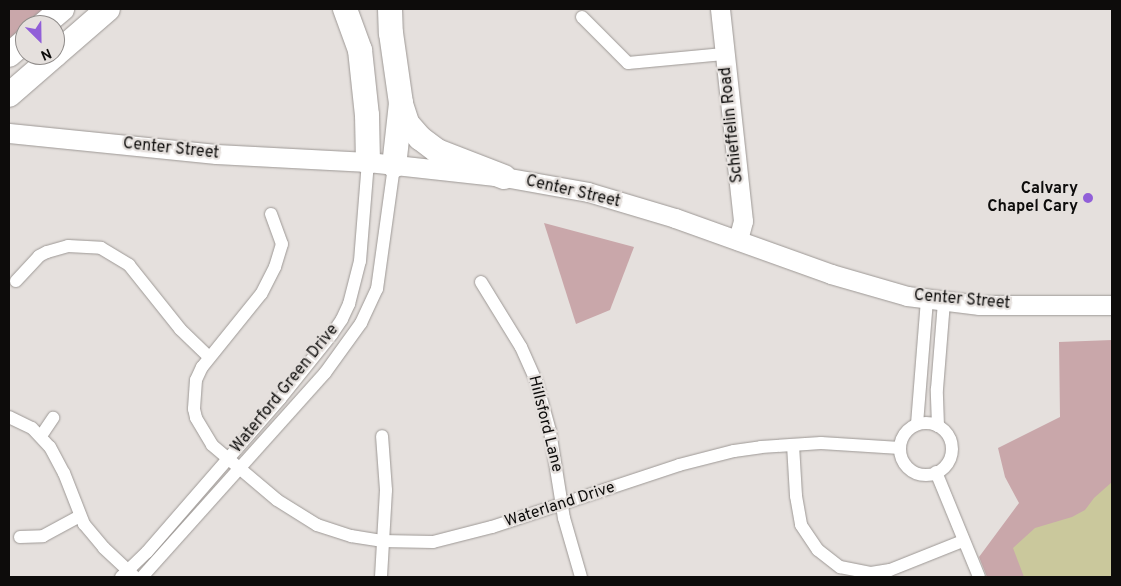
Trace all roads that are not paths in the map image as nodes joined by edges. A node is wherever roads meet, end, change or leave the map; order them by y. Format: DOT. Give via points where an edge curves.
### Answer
graph roads {
  1 [pos="108,9"];
  2 [pos="345,9"];
  3 [pos="390,9"];
  4 [pos="720,9"];
  5 [pos="582,17"];
  6 [pos="65,46"];
  7 [pos="724,54"];
  8 [pos="44,65"];
  9 [pos="9,95"];
  10 [pos="401,103"];
  11 [pos="15,133"];
  12 [pos="368,162"];
  13 [pos="394,166"];
  14 [pos="504,177"];
  15 [pos="271,214"];
  16 [pos="738,240"];
  17 [pos="16,281"];
  18 [pos="481,282"];
  19 [pos="936,300"];
  20 [pos="1112,305"];
  21 [pos="209,357"];
  22 [pos="9,417"];
  23 [pos="53,418"];
  24 [pos="917,424"];
  25 [pos="938,426"];
  26 [pos="41,436"];
  27 [pos="382,436"];
  28 [pos="793,445"];
  29 [pos="900,448"];
  30 [pos="228,459"];
  31 [pos="239,468"];
  32 [pos="936,472"];
  33 [pos="563,504"];
  34 [pos="80,516"];
  35 [pos="20,538"];
  36 [pos="382,541"];
  37 [pos="963,541"];
  38 [pos="837,572"];
  39 [pos="128,575"];
  40 [pos="142,577"];
  41 [pos="381,577"];
  42 [pos="580,577"];
  43 [pos="979,577"];
  1 -- 6 [label="highway"];
  2 -- 12 [label="highway" via="360,50"];
  3 -- 10 [label="highway"];
  4 -- 7 [label="main road, Schieffelin Road"];
  5 -- 7 [label="street" via="628,63"];
  7 -- 16 [label="main road, Schieffelin Road" via="742,221"];
  8 -- 9 [label="highway"];
  10 -- 13 [label="highway"];
  10 -- 14 [label="highway" via="407,123 437,151"];
  11 -- 12 [label="main road, Center Street" via="216,154"];
  12 -- 13 [label="main road, Center Street"];
  12 -- 30 [label="street, Waterford Green Drive" via="360,261 349,304 332,334"];
  13 -- 14 [label="main road, Center Street"];
  13 -- 31 [label="street, Waterford Green Drive" via="377,289 361,324 325,373"];
  14 -- 16 [label="main road, Center Street" via="588,192"];
  15 -- 21 [label="street, Waterland Drive" via="282,244 276,267 261,294"];
  16 -- 19 [label="main road, Center Street" via="831,274 888,291"];
  17 -- 21 [label="street" via="38,256 47,252 80,245 100,248 129,265 180,329"];
  18 -- 33 [label="street, Hillsford Lane" via="518,341 536,380 548,423"];
  19 -- 20 [label="main road, Center Street" via="979,305"];
  19 -- 24 [label="street"];
  19 -- 25 [label="street"];
  21 -- 30 [label="street, Waterland Drive" via="196,380 194,409 207,438"];
  22 -- 26 [label="street"];
  23 -- 26 [label="street"];
  24 -- 25 [label="street"];
  24 -- 29 [label="street" via="905,433"];
  25 -- 32 [label="street" via="951,446 948,462"];
  26 -- 34 [label="street" via="64,473"];
  27 -- 36 [label="street" via="386,490"];
  28 -- 29 [label="street, Waterland Drive"];
  28 -- 33 [label="street, Waterland Drive" via="761,447 700,459"];
  28 -- 38 [label="street" via="801,525"];
  29 -- 32 [label="street" via="904,463 910,469 927,474"];
  30 -- 31 [label="street, Waterland Drive"];
  30 -- 39 [label="street, Waterford Green Drive"];
  31 -- 36 [label="street, Waterland Drive" via="277,500 317,525"];
  31 -- 40 [label="street, Waterford Green Drive"];
  32 -- 37 [label="street"];
  33 -- 36 [label="street, Waterland Drive" via="459,537 433,542"];
  33 -- 42 [label="street, Hillsford Lane"];
  34 -- 35 [label="street" via="43,536"];
  34 -- 39 [label="street"];
  36 -- 41 [label="street"];
  37 -- 38 [label="street" via="890,570"];
  37 -- 43 [label="street"];
}
